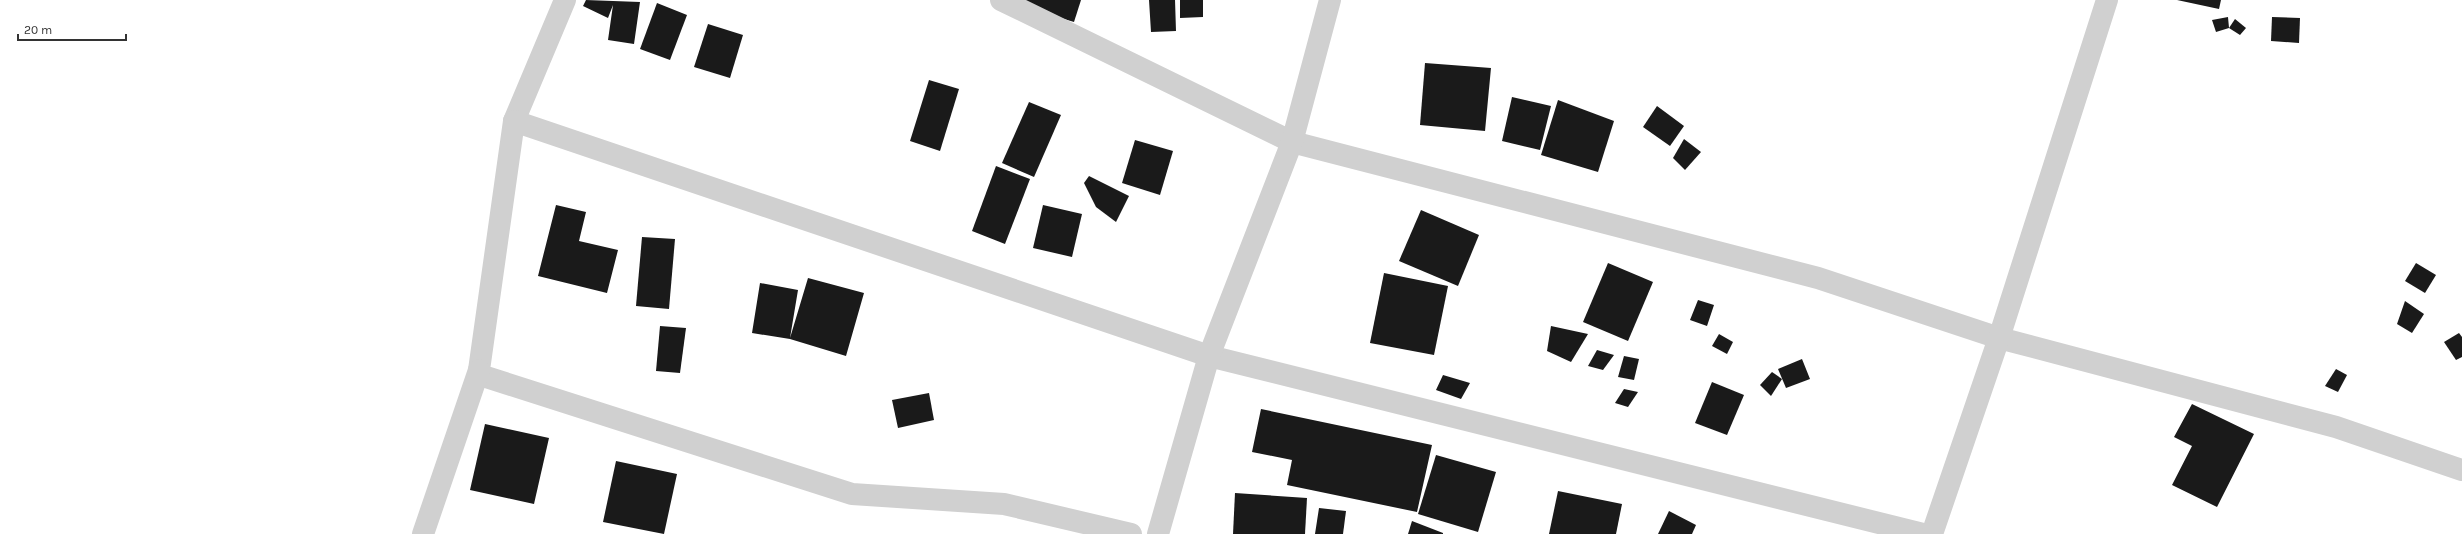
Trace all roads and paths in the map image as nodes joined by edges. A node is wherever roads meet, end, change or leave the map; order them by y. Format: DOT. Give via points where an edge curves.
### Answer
graph roads {
  1 [pos="565,0"];
  2 [pos="1001,0"];
  3 [pos="1330,0"];
  4 [pos="2107,0"];
  5 [pos="514,122"];
  6 [pos="1292,142"];
  7 [pos="1999,338"];
  8 [pos="1209,356"];
  9 [pos="479,370"];
  10 [pos="2462,470"];
  11 [pos="423,534"];
  12 [pos="1131,534"];
  13 [pos="1158,534"];
  14 [pos="1923,534"];
  15 [pos="1932,534"];
  1 -- 5 [label="street"];
  2 -- 6 [label="street"];
  3 -- 6 [label="street"];
  4 -- 7 [label="street"];
  5 -- 8 [label="street"];
  5 -- 9 [label="street"];
  6 -- 7 [label="street" via="1818,278"];
  6 -- 8 [label="street"];
  7 -- 10 [label="street" via="2336,427"];
  7 -- 15 [label="street"];
  8 -- 13 [label="street"];
  8 -- 14 [label="street"];
  9 -- 11 [label="street"];
  9 -- 12 [label="street" via="483,376 852,494 1004,504"];
}
